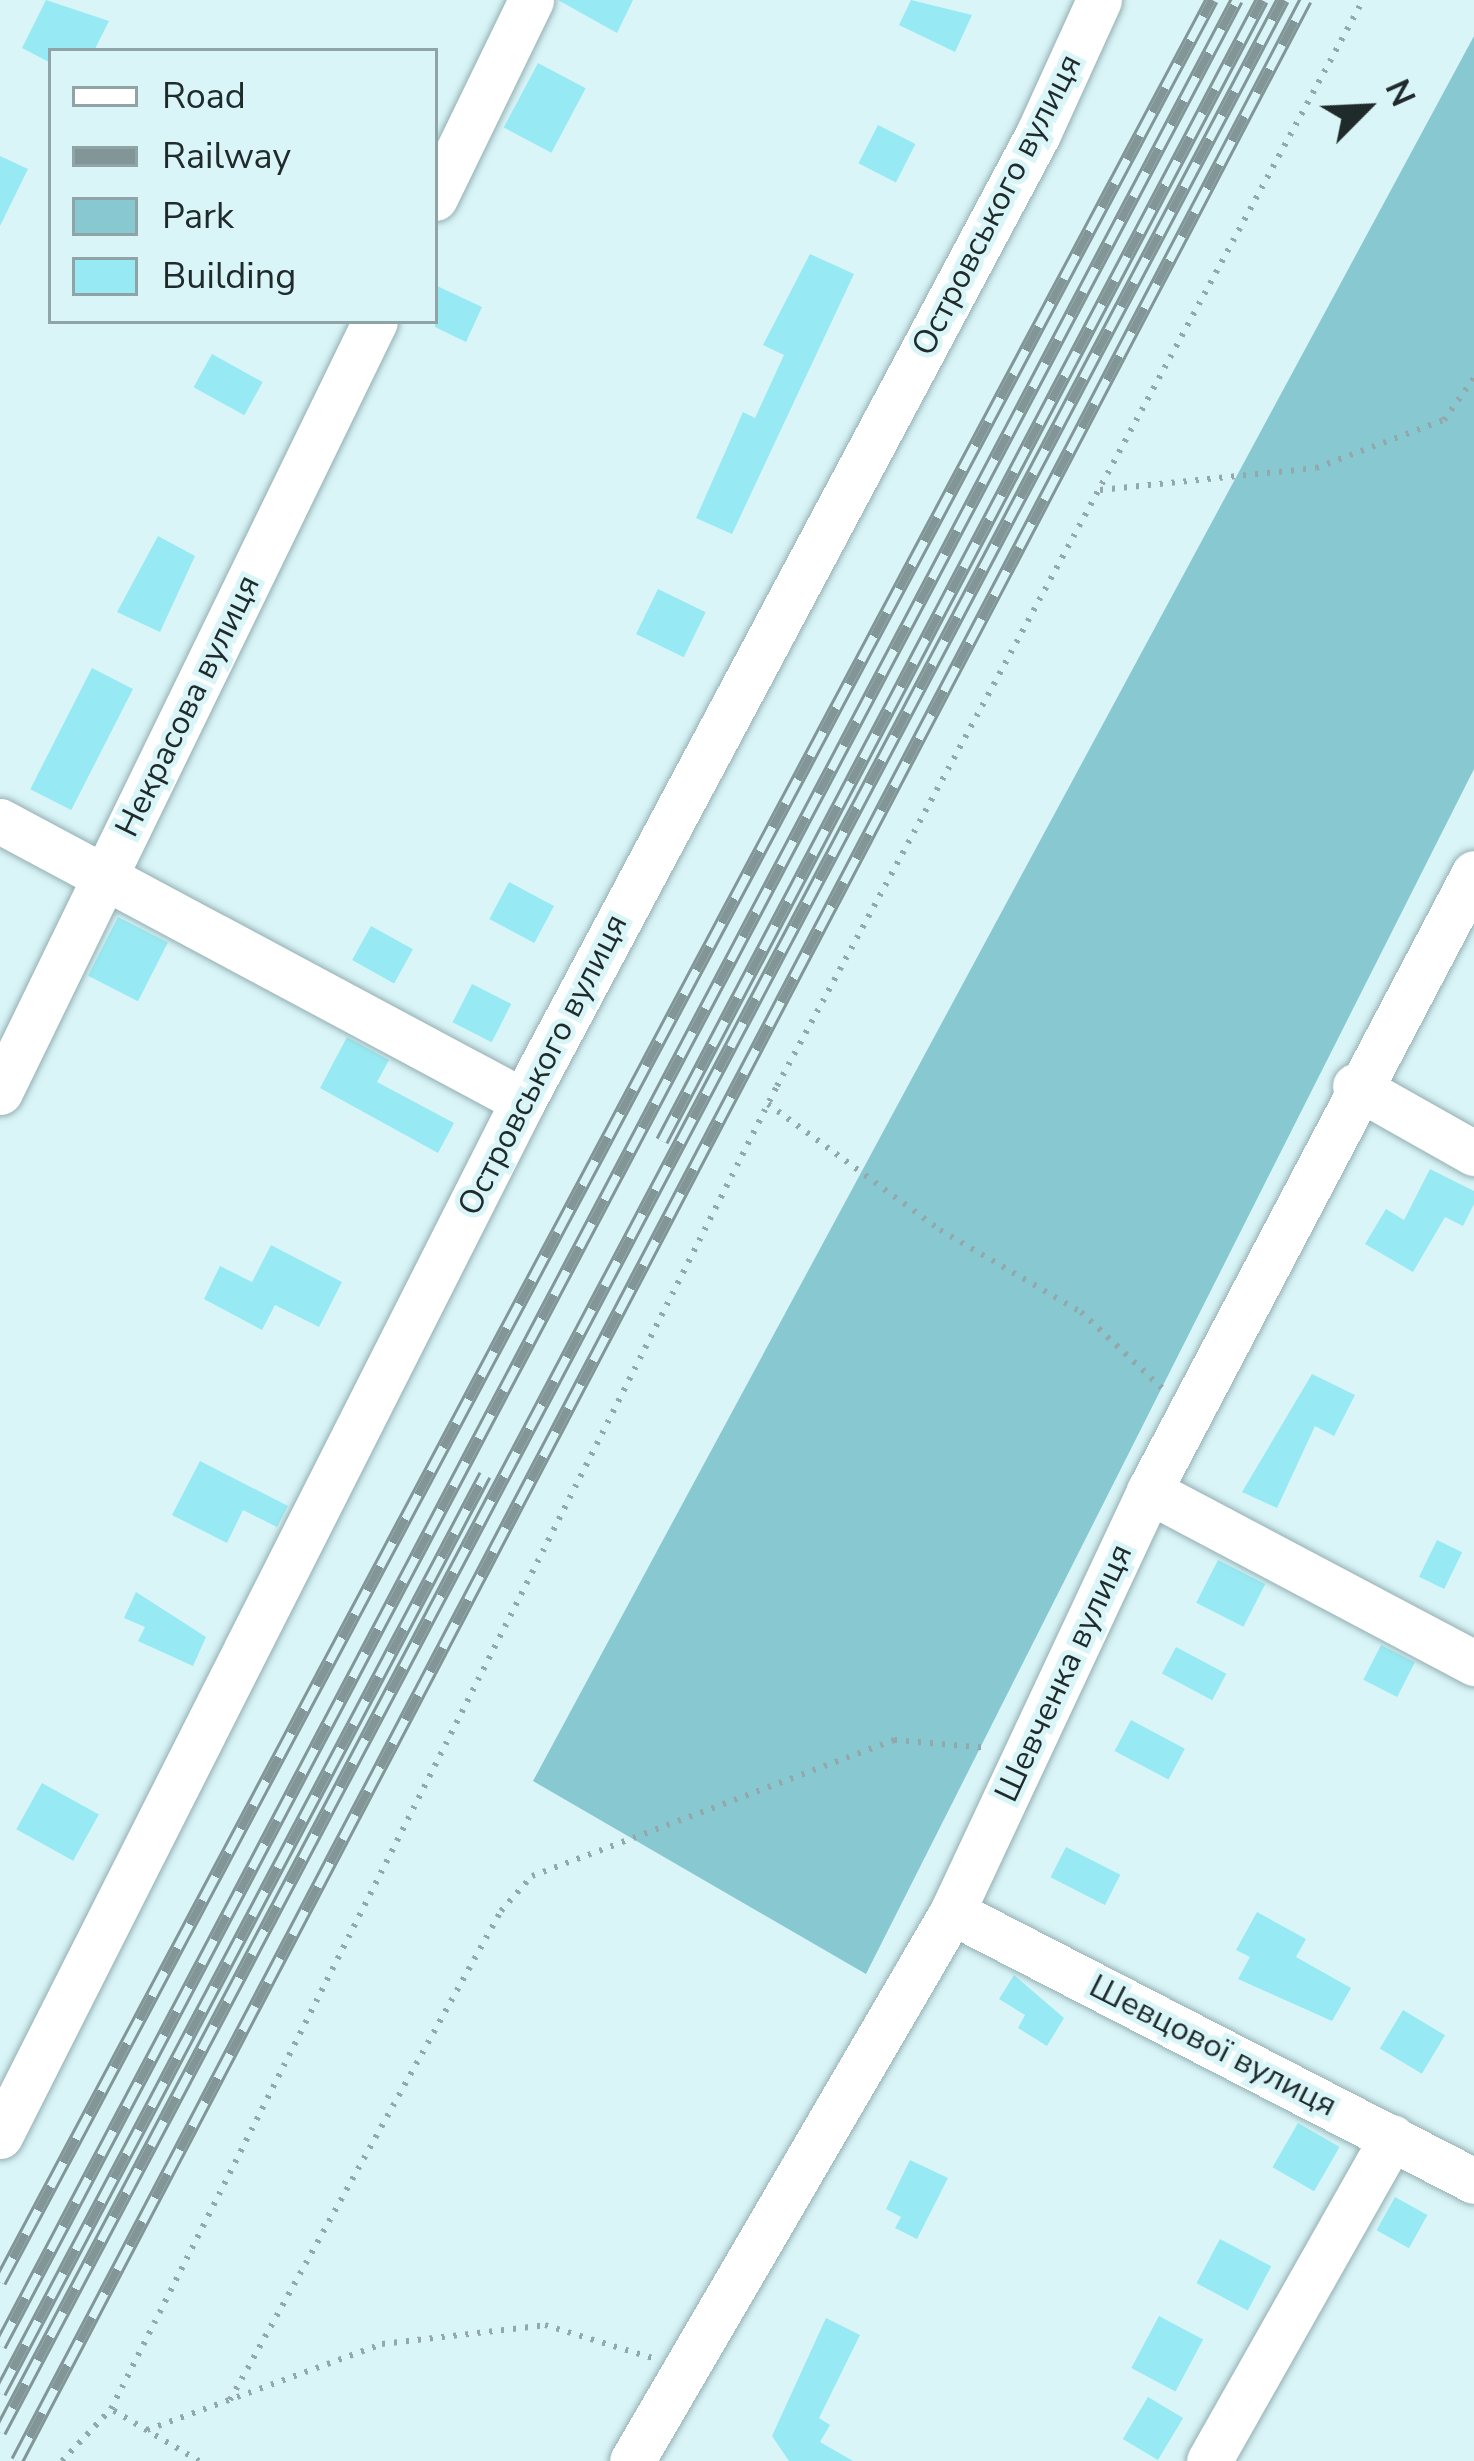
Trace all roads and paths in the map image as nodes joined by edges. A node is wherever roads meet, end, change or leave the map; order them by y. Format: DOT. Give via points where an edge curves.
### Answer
graph roads {
  1 [pos="531,0"];
  2 [pos="1099,0"];
  3 [pos="1363,0"];
  4 [pos="438,192"];
  5 [pos="374,324"];
  6 [pos="1474,378"];
  7 [pos="1100,490"];
  8 [pos="0,821"];
  9 [pos="1474,873"];
  10 [pos="106,875"];
  11 [pos="1355,1086"];
  12 [pos="0,1092"];
  13 [pos="523,1101"];
  14 [pos="768,1104"];
  15 [pos="1474,1153"];
  16 [pos="1189,1413"];
  17 [pos="1149,1491"];
  18 [pos="1474,1663"];
  19 [pos="1027,1751"];
  20 [pos="952,1912"];
  21 [pos="0,2136"];
  22 [pos="1392,2138"];
  23 [pos="1474,2181"];
  24 [pos="684,2368"];
  25 [pos="230,2400"];
  26 [pos="111,2409"];
  27 [pos="148,2430"];
  28 [pos="62,2461"];
  29 [pos="200,2461"];
  30 [pos="632,2461"];
  31 [pos="1209,2461"];
  1 -- 4 [label="street"];
  2 -- 13 [label="street, Островського вулиця" via="1038,134"];
  3 -- 7 [label="path"];
  5 -- 10 [label="street, Некрасова вулиця"];
  6 -- 7 [label="path" via="1444,420 1316,468"];
  7 -- 14 [label="path"];
  8 -- 10 [label="street"];
  9 -- 11 [label="street, Шевченка вулиця"];
  10 -- 12 [label="street, Некрасова вулиця"];
  10 -- 13 [label="street"];
  11 -- 15 [label="street"];
  11 -- 16 [label="street, Шевченка вулиця"];
  13 -- 21 [label="street, Островського вулиця"];
  14 -- 16 [label="path" via="940,1230 1081,1312"];
  14 -- 26 [label="path"];
  16 -- 17 [label="street, Шевченка вулиця"];
  17 -- 18 [label="street"];
  17 -- 19 [label="street, Шевченка вулиця"];
  19 -- 20 [label="street, Шевченка вулиця"];
  19 -- 25 [label="path" via="895,1740 532,1876 501,1911"];
  20 -- 22 [label="street, Шевцової вулиця"];
  20 -- 24 [label="street, Шевченка вулиця"];
  22 -- 23 [label="street, Шевцової вулиця"];
  22 -- 31 [label="street"];
  24 -- 25 [label="path" via="545,2325 382,2344"];
  24 -- 30 [label="street, Шевченка вулиця"];
  25 -- 27 [label="path"];
  26 -- 27 [label="path"];
  26 -- 28 [label="path"];
  27 -- 29 [label="path"];
}
